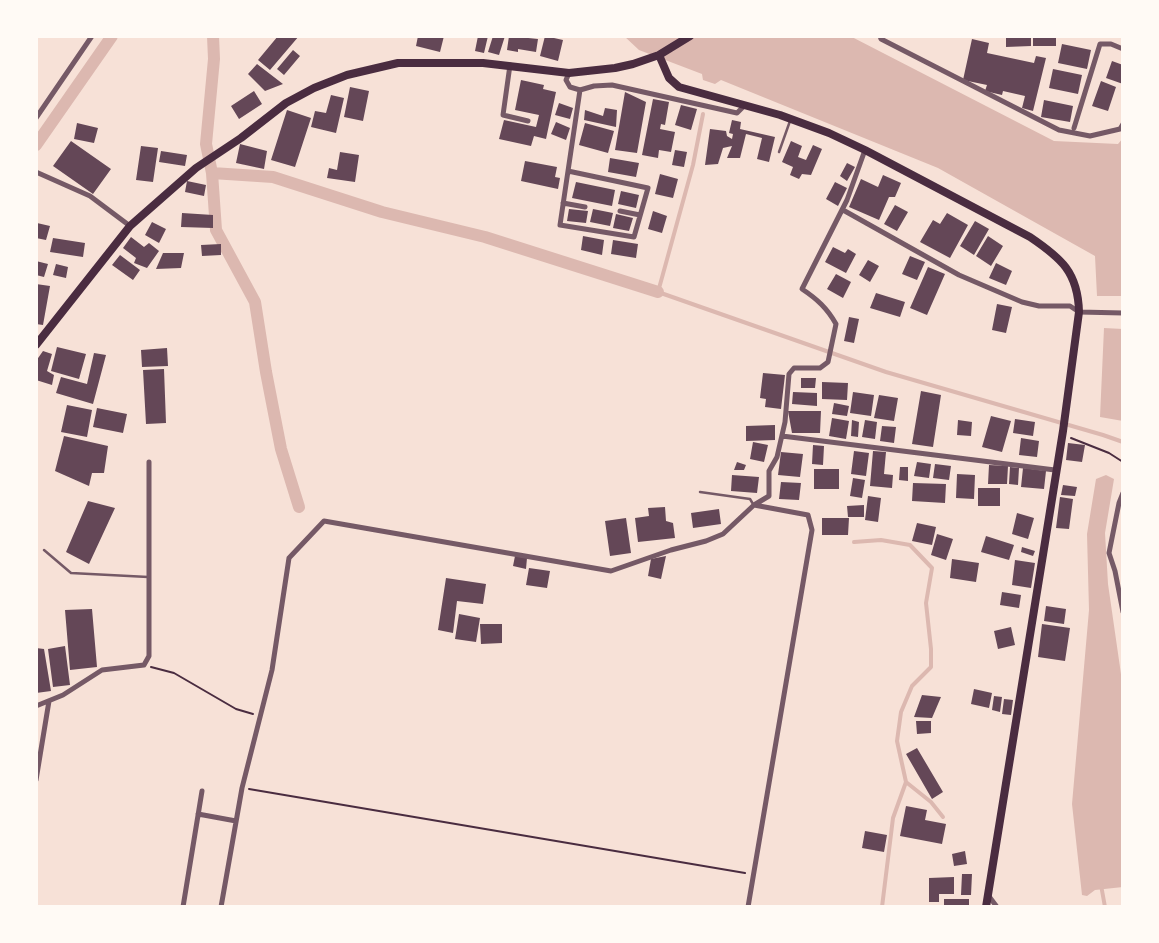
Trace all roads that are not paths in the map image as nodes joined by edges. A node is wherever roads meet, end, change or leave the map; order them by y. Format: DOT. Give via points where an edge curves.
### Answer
graph roads {
  1 [pos="92,36"];
  2 [pos="690,36"];
  3 [pos="879,37"];
  4 [pos="1123,49"];
  5 [pos="661,59"];
  6 [pos="510,65"];
  7 [pos="569,73"];
  8 [pos="580,90"];
  9 [pos="746,105"];
  10 [pos="36,118"];
  11 [pos="791,120"];
  12 [pos="528,121"];
  13 [pos="1123,124"];
  14 [pos="1074,128"];
  15 [pos="865,150"];
  16 [pos="779,152"];
  17 [pos="568,171"];
  18 [pos="36,172"];
  19 [pos="563,203"];
  20 [pos="585,207"];
  21 [pos="843,210"];
  22 [pos="620,211"];
  23 [pos="640,215"];
  24 [pos="130,226"];
  25 [pos="1079,312"];
  26 [pos="1123,313"];
  27 [pos="36,345"];
  28 [pos="782,436"];
  29 [pos="149,462"];
  30 [pos="1055,470"];
  31 [pos="700,492"];
  32 [pos="1123,493"];
  33 [pos="754,505"];
  34 [pos="44,550"];
  35 [pos="148,577"];
  36 [pos="1123,612"];
  37 [pos="49,701"];
  38 [pos="36,706"];
  39 [pos="36,780"];
  40 [pos="202,791"];
  41 [pos="198,814"];
  42 [pos="236,821"];
  43 [pos="988,895"];
  44 [pos="183,907"];
  45 [pos="221,907"];
  46 [pos="748,907"];
  47 [pos="986,907"];
  48 [pos="997,907"];
  1 -- 10 [label="street"];
  2 -- 5 [label="main road"];
  3 -- 13 [label="street" via="1059,130 1090,136 1120,129"];
  4 -- 14 [label="street" via="1100,44"];
  5 -- 7 [label="main road"];
  5 -- 9 [label="main road" via="669,78 679,87"];
  6 -- 7 [label="main road"];
  6 -- 12 [label="street" via="503,115"];
  6 -- 24 [label="main road" via="398,62 347,74 286,103 196,168"];
  7 -- 8 [label="street" via="566,80 570,87"];
  8 -- 9 [label="street" via="612,86 737,113"];
  8 -- 17 [label="street"];
  9 -- 11 [label="main road"];
  11 -- 15 [label="main road"];
  11 -- 16 [label="lane"];
  15 -- 21 [label="street"];
  15 -- 25 [label="main road" via="1048,249 1075,281"];
  17 -- 19 [label="street"];
  17 -- 23 [label="street" via="648,188"];
  18 -- 24 [label="street" via="90,196"];
  19 -- 20 [label="street"];
  19 -- 23 [label="street" via="560,225 634,238"];
  21 -- 25 [label="street" via="959,274 1022,302 1039,306 1070,306"];
  21 -- 28 [label="street" via="802,289 818,299 836,324 828,362 820,368 794,368 789,374"];
  22 -- 23 [label="street"];
  24 -- 27 [label="main road"];
  25 -- 26 [label="street"];
  25 -- 30 [label="main road"];
  28 -- 30 [label="street"];
  28 -- 33 [label="street" via="778,457 769,471 769,496"];
  29 -- 35 [label="street"];
  30 -- 43 [label="main road"];
  31 -- 33 [label="lane" via="750,499"];
  32 -- 36 [label="street" via="1109,553 1116,571"];
  33 -- 42 [label="street" via="723,534 611,571 324,521 289,558 272,670"];
  33 -- 46 [label="street" via="808,515 812,530"];
  34 -- 35 [label="lane" via="72,574"];
  35 -- 37 [label="street" via="149,656 144,664 102,670"];
  37 -- 38 [label="street"];
  37 -- 39 [label="street"];
  40 -- 41 [label="street"];
  41 -- 42 [label="street"];
  41 -- 44 [label="street"];
  42 -- 45 [label="street"];
  43 -- 47 [label="main road"];
  43 -- 48 [label="street"];
}
